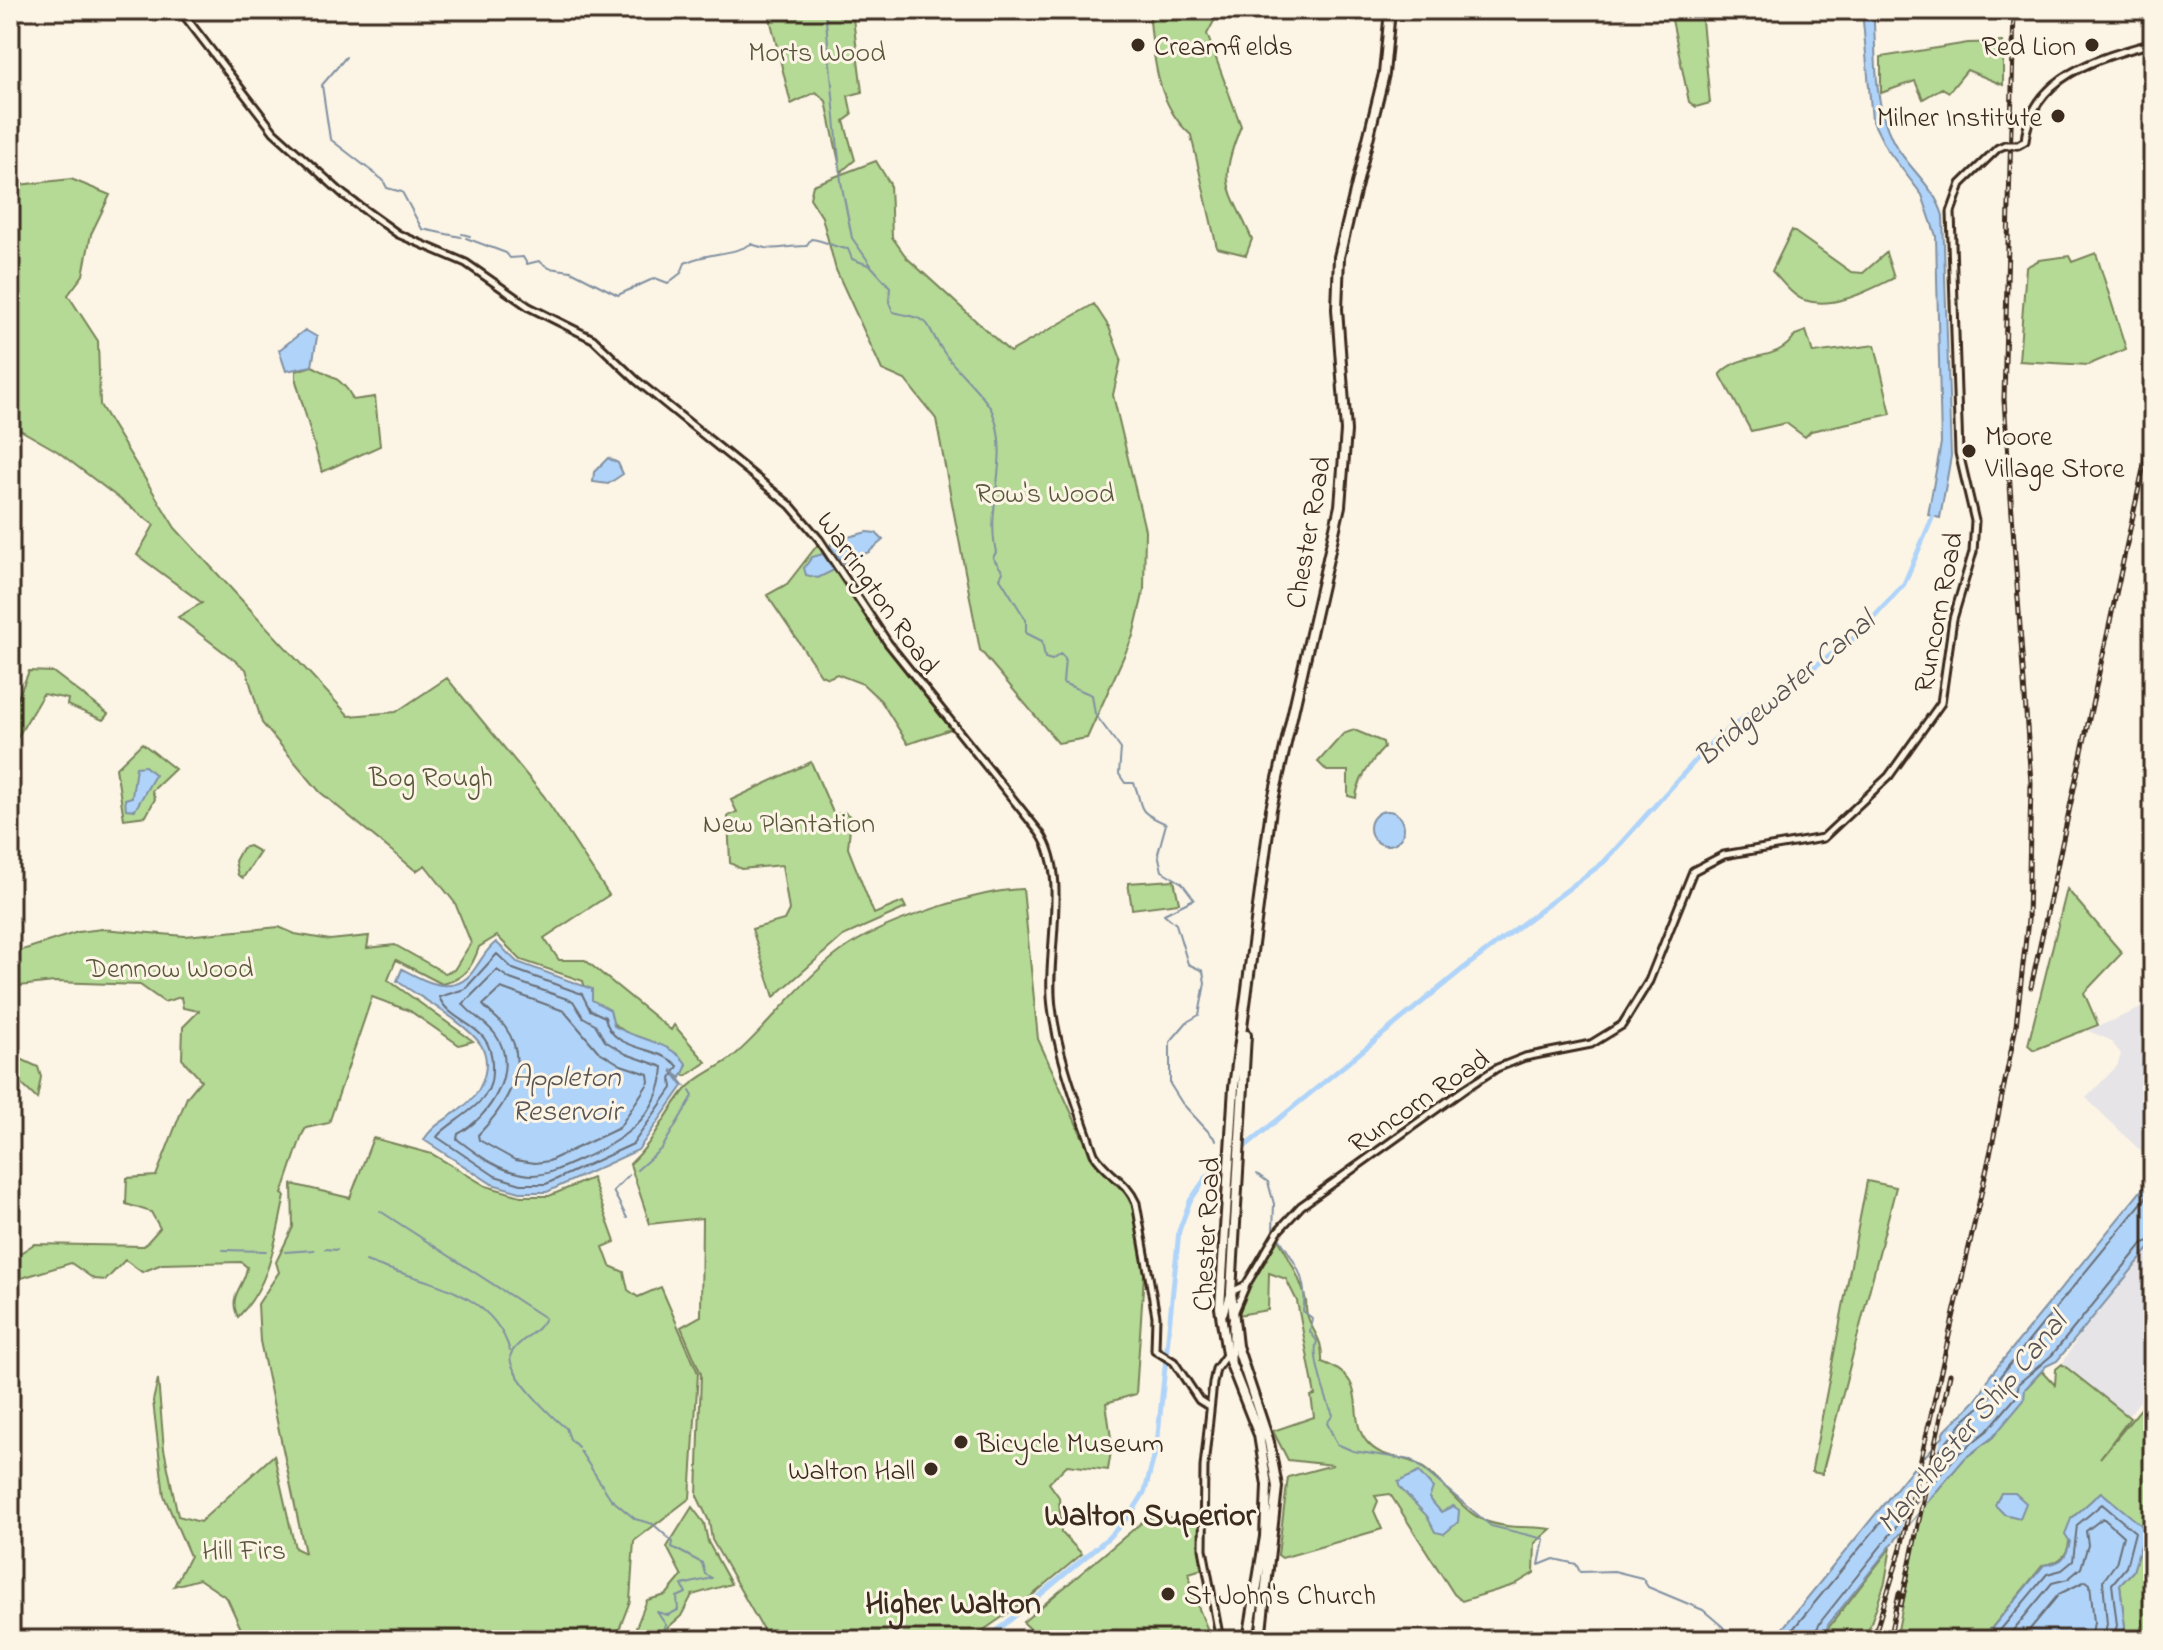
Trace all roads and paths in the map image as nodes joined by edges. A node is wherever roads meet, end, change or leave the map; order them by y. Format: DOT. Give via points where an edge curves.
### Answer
graph roads {
  1 [pos="180,10"];
  2 [pos="1390,10"];
  3 [pos="2153,43"];
  4 [pos="1234,1166"];
  5 [pos="1221,1283"];
  6 [pos="1246,1285"];
  7 [pos="1231,1292"];
  8 [pos="1232,1318"];
  9 [pos="1225,1344"];
  10 [pos="1228,1359"];
  11 [pos="1243,1368"];
  12 [pos="1215,1374"];
  13 [pos="1210,1407"];
  14 [pos="1220,1640"];
  15 [pos="1248,1640"];
  16 [pos="1260,1640"];
  1 -- 13 [label="street, Warrington Road" via="274,132 344,195 398,234 466,263 529,307 593,339 790,505 888,643 1040,833 1055,877 1052,1008 1094,1154 1130,1188 1136,1203 1156,1316 1155,1350 1171,1359 1199,1400"];
  2 -- 4 [label="highway, Chester Road" via="1380,94 1339,257 1337,309 1346,431 1340,506 1271,809 1250,966"];
  3 -- 6 [label="street, Runcorn Road, bridge" via="2090,63 2060,80 2032,108 2025,141 1998,148 1961,184 1951,212 1959,453 1975,537 1953,619 1944,694 1889,776 1823,838 1724,855 1693,871 1649,981 1622,1025 1591,1044 1497,1068 1466,1088 1301,1206 1278,1231"];
  4 -- 5 [label="highway, Chester Road"];
  4 -- 7 [label="highway, Chester Road"];
  5 -- 7 [label="street"];
  5 -- 9 [label="highway, Chester Road"];
  6 -- 7 [label="street"];
  6 -- 8 [label="street, Runcorn Road"];
  7 -- 8 [label="highway, Chester Road"];
  7 -- 9 [label="street" via="1224,1306"];
  8 -- 10 [label="street" via="1234,1359"];
  8 -- 11 [label="highway, Chester Road"];
  9 -- 10 [label="highway, Chester Road"];
  10 -- 11 [label="street"];
  10 -- 12 [label="street"];
  10 -- 12 [label="street"];
  10 -- 15 [label="highway, Chester Road" via="1259,1435 1267,1485 1265,1537"];
  11 -- 16 [label="highway, Chester Road" via="1269,1442 1277,1487"];
  12 -- 13 [label="street"];
  13 -- 14 [label="street" via="1203,1549"];
}
